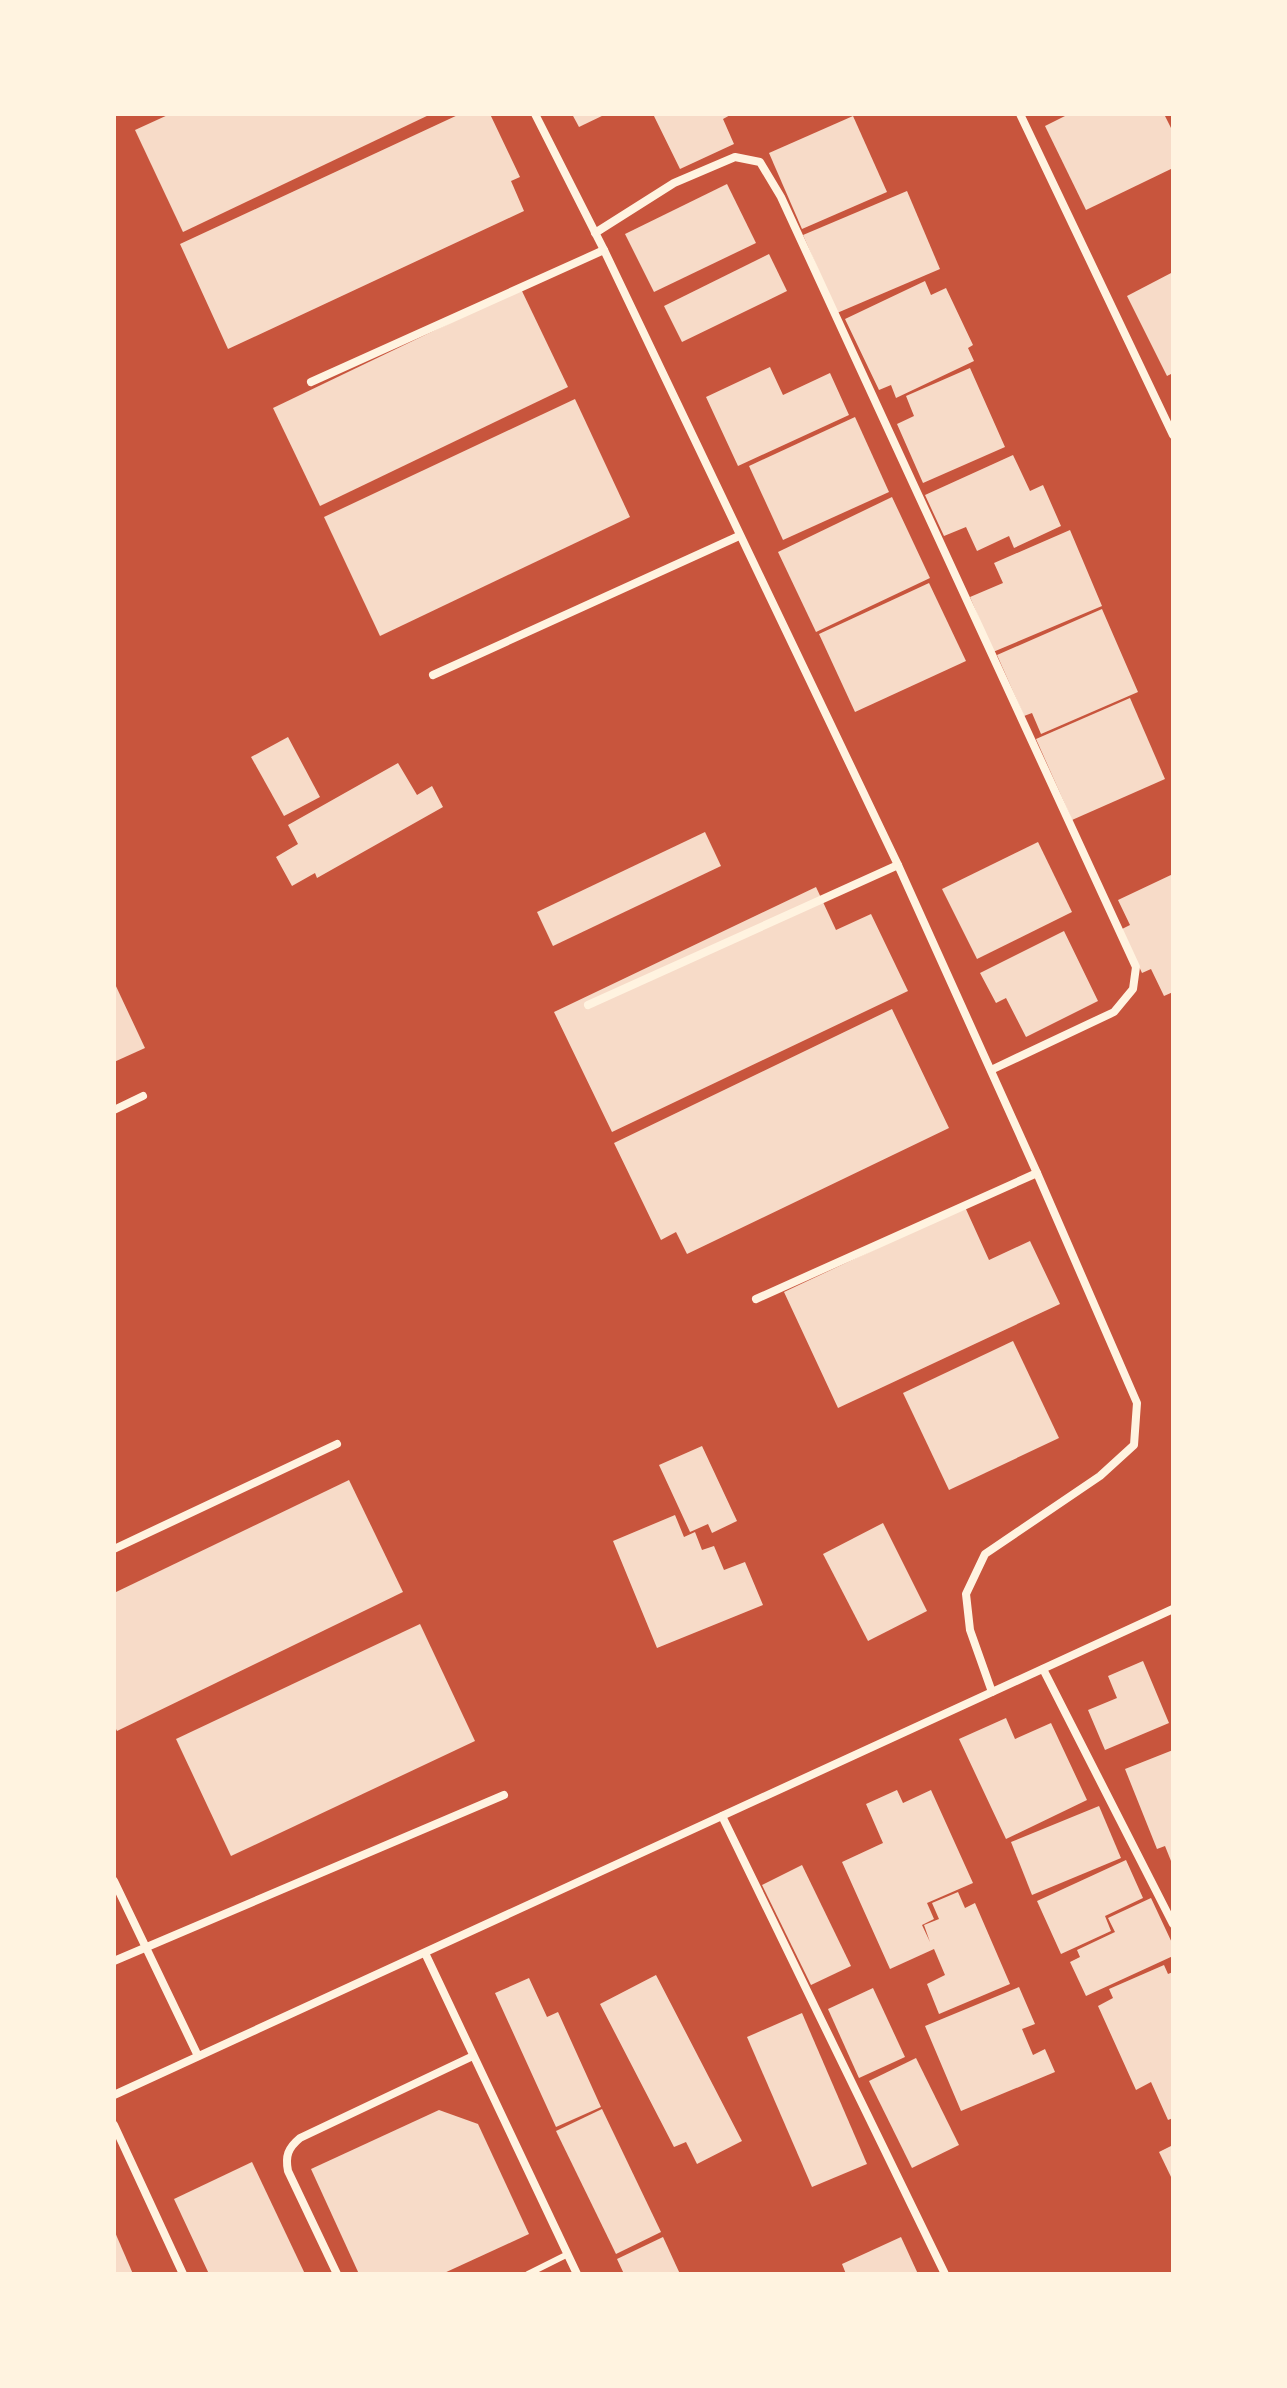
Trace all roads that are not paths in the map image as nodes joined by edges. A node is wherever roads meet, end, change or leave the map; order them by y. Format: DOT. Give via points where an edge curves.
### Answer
graph roads {
  1 [pos="535,114"];
  2 [pos="1020,114"];
  3 [pos="595,233"];
  4 [pos="604,250"];
  5 [pos="311,382"];
  6 [pos="1173,435"];
  7 [pos="739,536"];
  8 [pos="433,675"];
  9 [pos="898,865"];
  10 [pos="588,1005"];
  11 [pos="991,1070"];
  12 [pos="143,1096"];
  13 [pos="114,1110"];
  14 [pos="1037,1173"];
  15 [pos="756,1299"];
  16 [pos="337,1444"];
  17 [pos="114,1549"];
  18 [pos="1173,1609"];
  19 [pos="1043,1669"];
  20 [pos="992,1692"];
  21 [pos="504,1795"];
  22 [pos="722,1816"];
  23 [pos="114,1881"];
  24 [pos="1173,1924"];
  25 [pos="146,1947"];
  26 [pos="425,1953"];
  27 [pos="114,1961"];
  28 [pos="198,2056"];
  29 [pos="473,2056"];
  30 [pos="114,2095"];
  31 [pos="114,2125"];
  32 [pos="568,2254"];
  33 [pos="183,2274"];
  34 [pos="337,2274"];
  35 [pos="528,2274"];
  36 [pos="577,2274"];
  37 [pos="945,2274"];
  1 -- 3 [label="street"];
  2 -- 6 [label="street"];
  3 -- 4 [label="street"];
  3 -- 11 [label="street" via="674,183 735,157 760,162 781,197 1136,967 1133,989 1114,1012"];
  4 -- 5 [label="street"];
  4 -- 7 [label="street"];
  7 -- 8 [label="street"];
  7 -- 9 [label="street"];
  9 -- 10 [label="street"];
  9 -- 11 [label="street"];
  11 -- 14 [label="street"];
  12 -- 13 [label="street"];
  14 -- 15 [label="street"];
  14 -- 20 [label="street" via="1137,1403 1134,1445 1100,1476 985,1554 966,1594 970,1630"];
  16 -- 17 [label="street"];
  18 -- 19 [label="street"];
  19 -- 20 [label="street"];
  19 -- 24 [label="street"];
  20 -- 22 [label="street"];
  21 -- 25 [label="street"];
  22 -- 26 [label="street"];
  22 -- 37 [label="street"];
  23 -- 25 [label="street"];
  25 -- 27 [label="street"];
  25 -- 28 [label="street"];
  26 -- 28 [label="street"];
  26 -- 29 [label="street"];
  28 -- 30 [label="street"];
  29 -- 32 [label="street"];
  29 -- 34 [label="street" via="290,2146 288,2171"];
  31 -- 33 [label="street"];
  32 -- 35 [label="lane"];
  32 -- 36 [label="street"];
}
